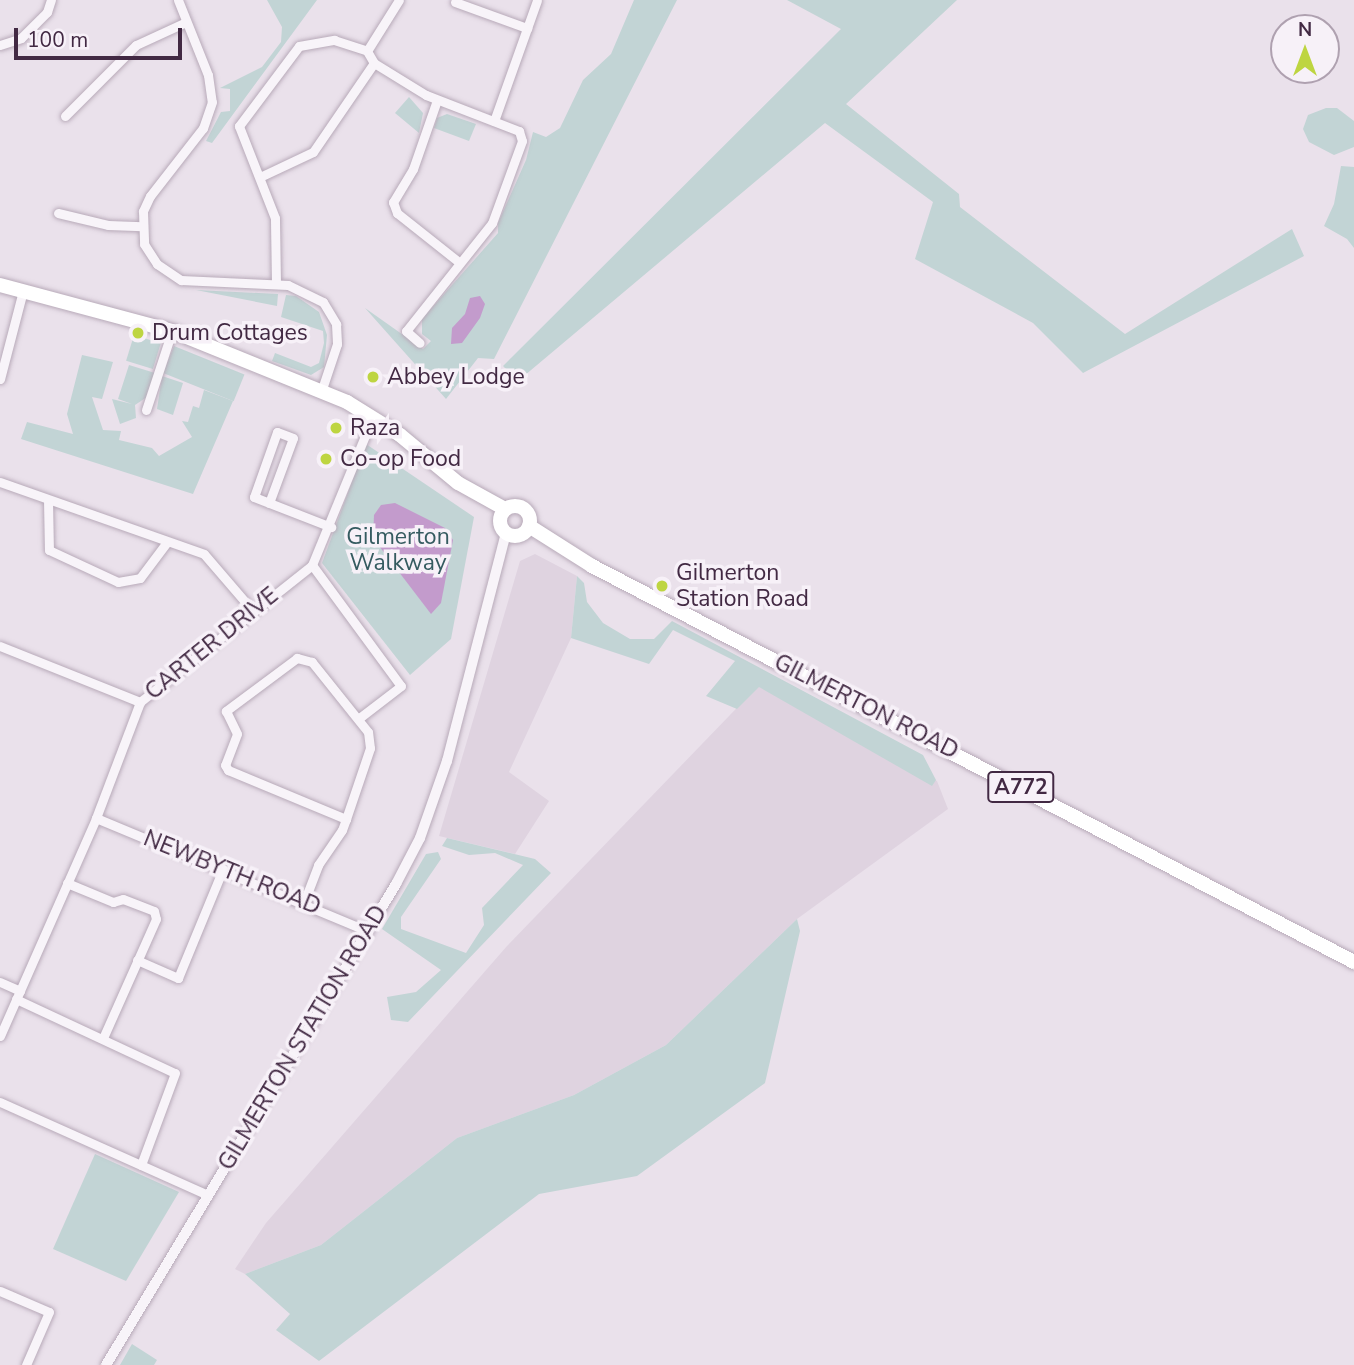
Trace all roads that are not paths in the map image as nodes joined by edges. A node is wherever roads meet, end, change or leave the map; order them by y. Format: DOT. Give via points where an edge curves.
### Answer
graph roads {
  1 [pos="51,0"];
  2 [pos="178,0"];
  3 [pos="399,0"];
  4 [pos="537,0"];
  5 [pos="456,2"];
  6 [pos="186,22"];
  7 [pos="527,28"];
  8 [pos="0,46"];
  9 [pos="367,51"];
  10 [pos="374,63"];
  11 [pos="437,100"];
  12 [pos="65,116"];
  13 [pos="494,121"];
  14 [pos="262,176"];
  15 [pos="58,213"];
  16 [pos="142,226"];
  17 [pos="460,263"];
  18 [pos="276,284"];
  19 [pos="0,285"];
  20 [pos="23,291"];
  21 [pos="173,331"];
  22 [pos="420,343"];
  23 [pos="0,379"];
  24 [pos="321,392"];
  25 [pos="146,410"];
  26 [pos="373,416"];
  27 [pos="0,482"];
  28 [pos="48,500"];
  29 [pos="269,503"];
  30 [pos="505,509"];
  31 [pos="529,526"];
  32 [pos="331,527"];
  33 [pos="506,533"];
  34 [pos="167,542"];
  35 [pos="312,565"];
  36 [pos="253,611"];
  37 [pos="0,646"];
  38 [pos="140,702"];
  39 [pos="358,719"];
  40 [pos="96,818"];
  41 [pos="346,820"];
  42 [pos="223,869"];
  43 [pos="67,883"];
  44 [pos="304,902"];
  45 [pos="368,931"];
  46 [pos="137,960"];
  47 [pos="1354,962"];
  48 [pos="0,982"];
  49 [pos="18,995"];
  50 [pos="0,1036"];
  51 [pos="103,1038"];
  52 [pos="0,1102"];
  53 [pos="141,1165"];
  54 [pos="208,1195"];
  55 [pos="0,1290"];
  56 [pos="26,1365"];
  57 [pos="106,1365"];
  1 -- 8 [label="street" via="47,12 17,41"];
  2 -- 6 [label="street"];
  3 -- 9 [label="street"];
  4 -- 7 [label="street"];
  5 -- 7 [label="street"];
  6 -- 12 [label="street" via="136,45"];
  6 -- 16 [label="street" via="212,88 210,115 150,196"];
  7 -- 13 [label="street"];
  9 -- 10 [label="street"];
  9 -- 14 [label="street" via="334,40 299,46 239,125"];
  10 -- 11 [label="street"];
  10 -- 14 [label="street" via="313,152"];
  11 -- 13 [label="street"];
  11 -- 17 [label="street" via="413,169 393,202 397,212"];
  13 -- 17 [label="street" via="521,136 492,223"];
  14 -- 18 [label="street" via="275,218"];
  15 -- 16 [label="street" via="108,225"];
  16 -- 18 [label="street" via="150,256 181,279"];
  17 -- 22 [label="street" via="406,331"];
  18 -- 24 [label="street" via="312,293 336,324 336,354"];
  19 -- 20 [label="main road, A772"];
  20 -- 21 [label="main road, A772"];
  20 -- 23 [label="street"];
  21 -- 24 [label="main road, A772"];
  21 -- 25 [label="street"];
  24 -- 26 [label="main road, A772"];
  26 -- 30 [label="main road, A772" via="458,482"];
  26 -- 32 [label="street, CARTER DRIVE"];
  27 -- 28 [label="street"];
  28 -- 34 [label="street"];
  28 -- 34 [label="street" via="49,550 118,582 140,578"];
  29 -- 29 [label="street" via="254,497 277,432 293,438"];
  29 -- 32 [label="street"];
  30 -- 31 [label="main road, A772" via="523,509"];
  30 -- 33 [label="main road" via="499,521"];
  31 -- 33 [label="main road" via="520,535"];
  31 -- 47 [label="main road, GILMERTON ROAD / A772" via="592,566"];
  32 -- 35 [label="street, CARTER DRIVE"];
  33 -- 45 [label="street, GILMERTON STATION ROAD" via="447,761 420,838"];
  34 -- 36 [label="street" via="204,554"];
  35 -- 36 [label="street, CARTER DRIVE"];
  35 -- 39 [label="street" via="401,685"];
  36 -- 38 [label="street, CARTER DRIVE"];
  37 -- 38 [label="street"];
  38 -- 40 [label="street, CARTER DRIVE"];
  39 -- 41 [label="street" via="368,732 370,748"];
  39 -- 41 [label="street" via="304,657 226,711 237,734 225,765 228,770"];
  40 -- 42 [label="street, NEWBYTH ROAD"];
  40 -- 43 [label="street, CARTER DRIVE"];
  41 -- 44 [label="street" via="335,845 318,865"];
  42 -- 44 [label="street, NEWBYTH ROAD"];
  42 -- 46 [label="street" via="178,978"];
  43 -- 46 [label="street" via="113,902 123,899 154,911 156,919"];
  43 -- 49 [label="street, CARTER DRIVE"];
  44 -- 45 [label="street, NEWBYTH ROAD"];
  45 -- 54 [label="street, GILMERTON STATION ROAD"];
  46 -- 51 [label="street"];
  48 -- 49 [label="street"];
  49 -- 50 [label="street, CARTER DRIVE"];
  49 -- 51 [label="street"];
  51 -- 53 [label="street" via="175,1073"];
  52 -- 53 [label="street"];
  53 -- 54 [label="street"];
  54 -- 57 [label="street, GILMERTON STATION ROAD"];
  55 -- 56 [label="street" via="49,1312"];
}
